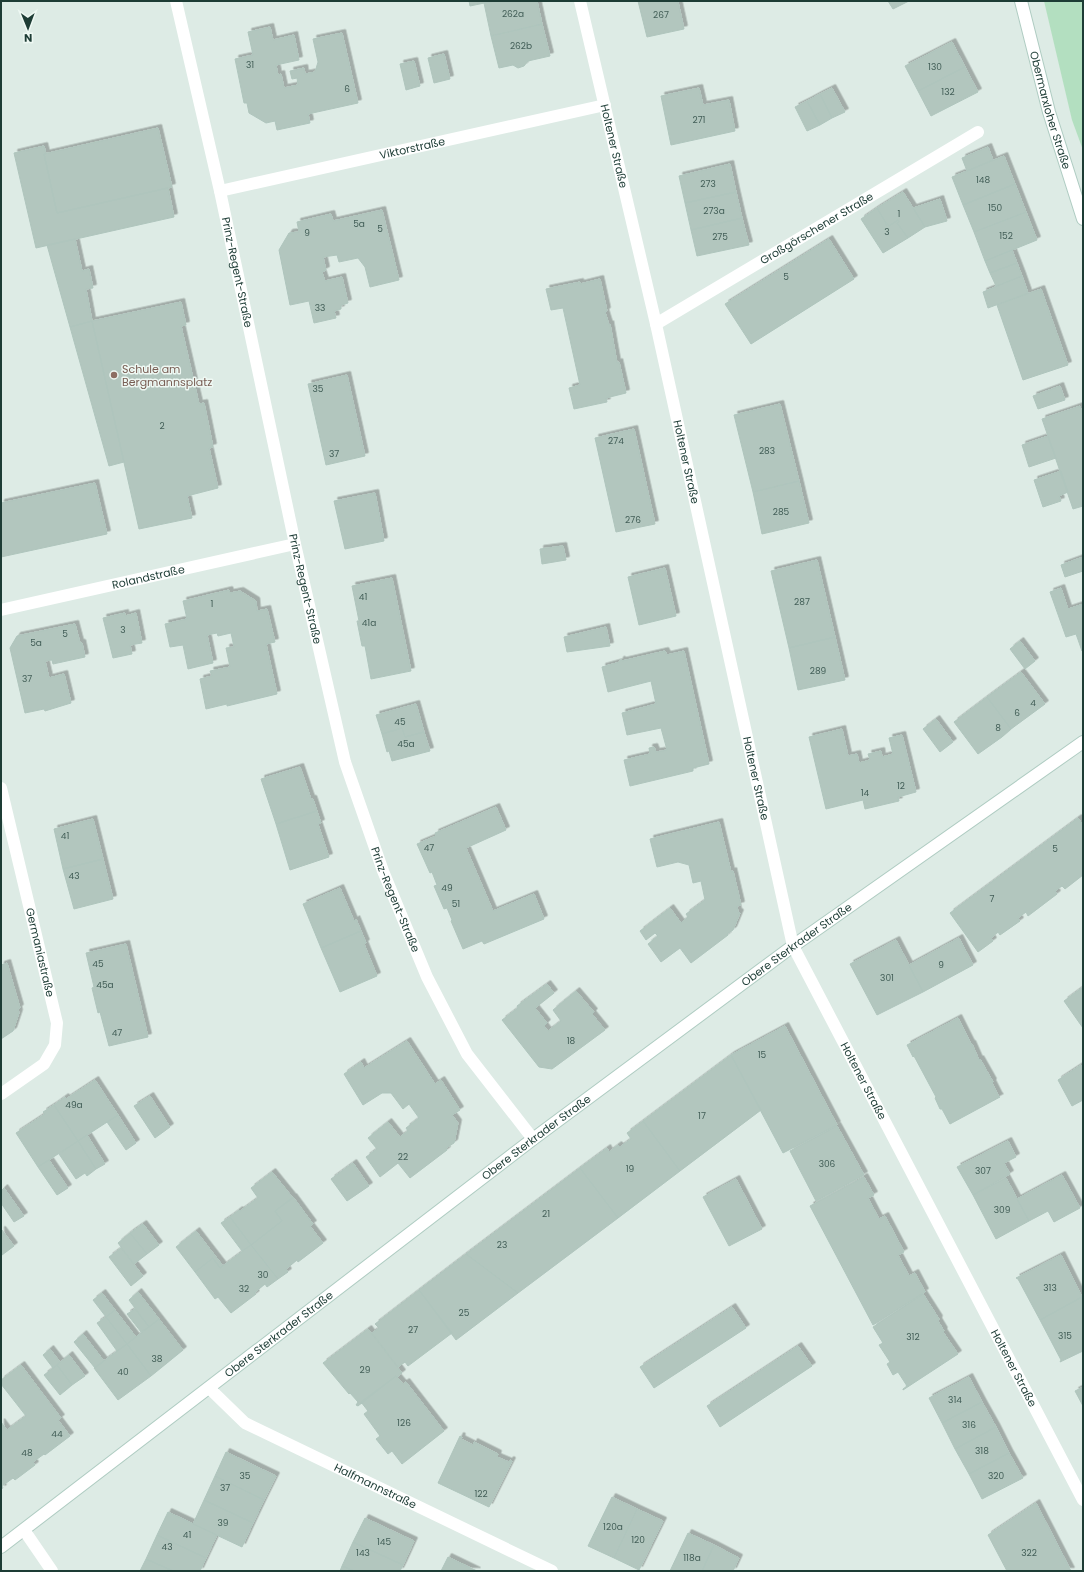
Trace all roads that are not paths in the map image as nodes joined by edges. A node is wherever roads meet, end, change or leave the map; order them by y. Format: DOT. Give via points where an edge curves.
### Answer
graph roads {
  1 [pos="176,1"];
  2 [pos="580,1"];
  3 [pos="1021,1"];
  4 [pos="605,105"];
  5 [pos="978,132"];
  6 [pos="220,191"];
  7 [pos="1083,219"];
  8 [pos="656,324"];
  9 [pos="296,544"];
  10 [pos="1,610"];
  11 [pos="1083,742"];
  12 [pos="1,788"];
  13 [pos="793,946"];
  14 [pos="1,1094"];
  15 [pos="533,1139"];
  16 [pos="209,1388"];
  17 [pos="1083,1500"];
  18 [pos="24,1530"];
  19 [pos="1,1547"];
  20 [pos="52,1571"];
  21 [pos="552,1571"];
  1 -- 6 [label="street, Prinz-Regent-Straße"];
  2 -- 4 [label="street, Holtener Straße"];
  3 -- 7 [label="street, Obermarxloher Straße" via="1049,112"];
  4 -- 6 [label="street, Viktorstraße"];
  4 -- 8 [label="street, Holtener Straße"];
  5 -- 8 [label="street, Großgörschener Straße"];
  6 -- 9 [label="street, Prinz-Regent-Straße"];
  8 -- 13 [label="street, Holtener Straße"];
  9 -- 10 [label="street, Rolandstraße"];
  9 -- 15 [label="street, Prinz-Regent-Straße" via="345,762 382,871 426,977 467,1054"];
  11 -- 13 [label="street, Obere Sterkrader Straße"];
  12 -- 14 [label="street, Germaniastraße" via="57,1022 55,1045 44,1064"];
  13 -- 15 [label="street, Obere Sterkrader Straße"];
  13 -- 17 [label="street, Holtener Straße"];
  15 -- 16 [label="street, Obere Sterkrader Straße"];
  16 -- 18 [label="street, Obere Sterkrader Straße"];
  16 -- 21 [label="street, Halfmannstraße" via="244,1423"];
  18 -- 19 [label="street, Obere Sterkrader Straße"];
  18 -- 20 [label="street"];
}
